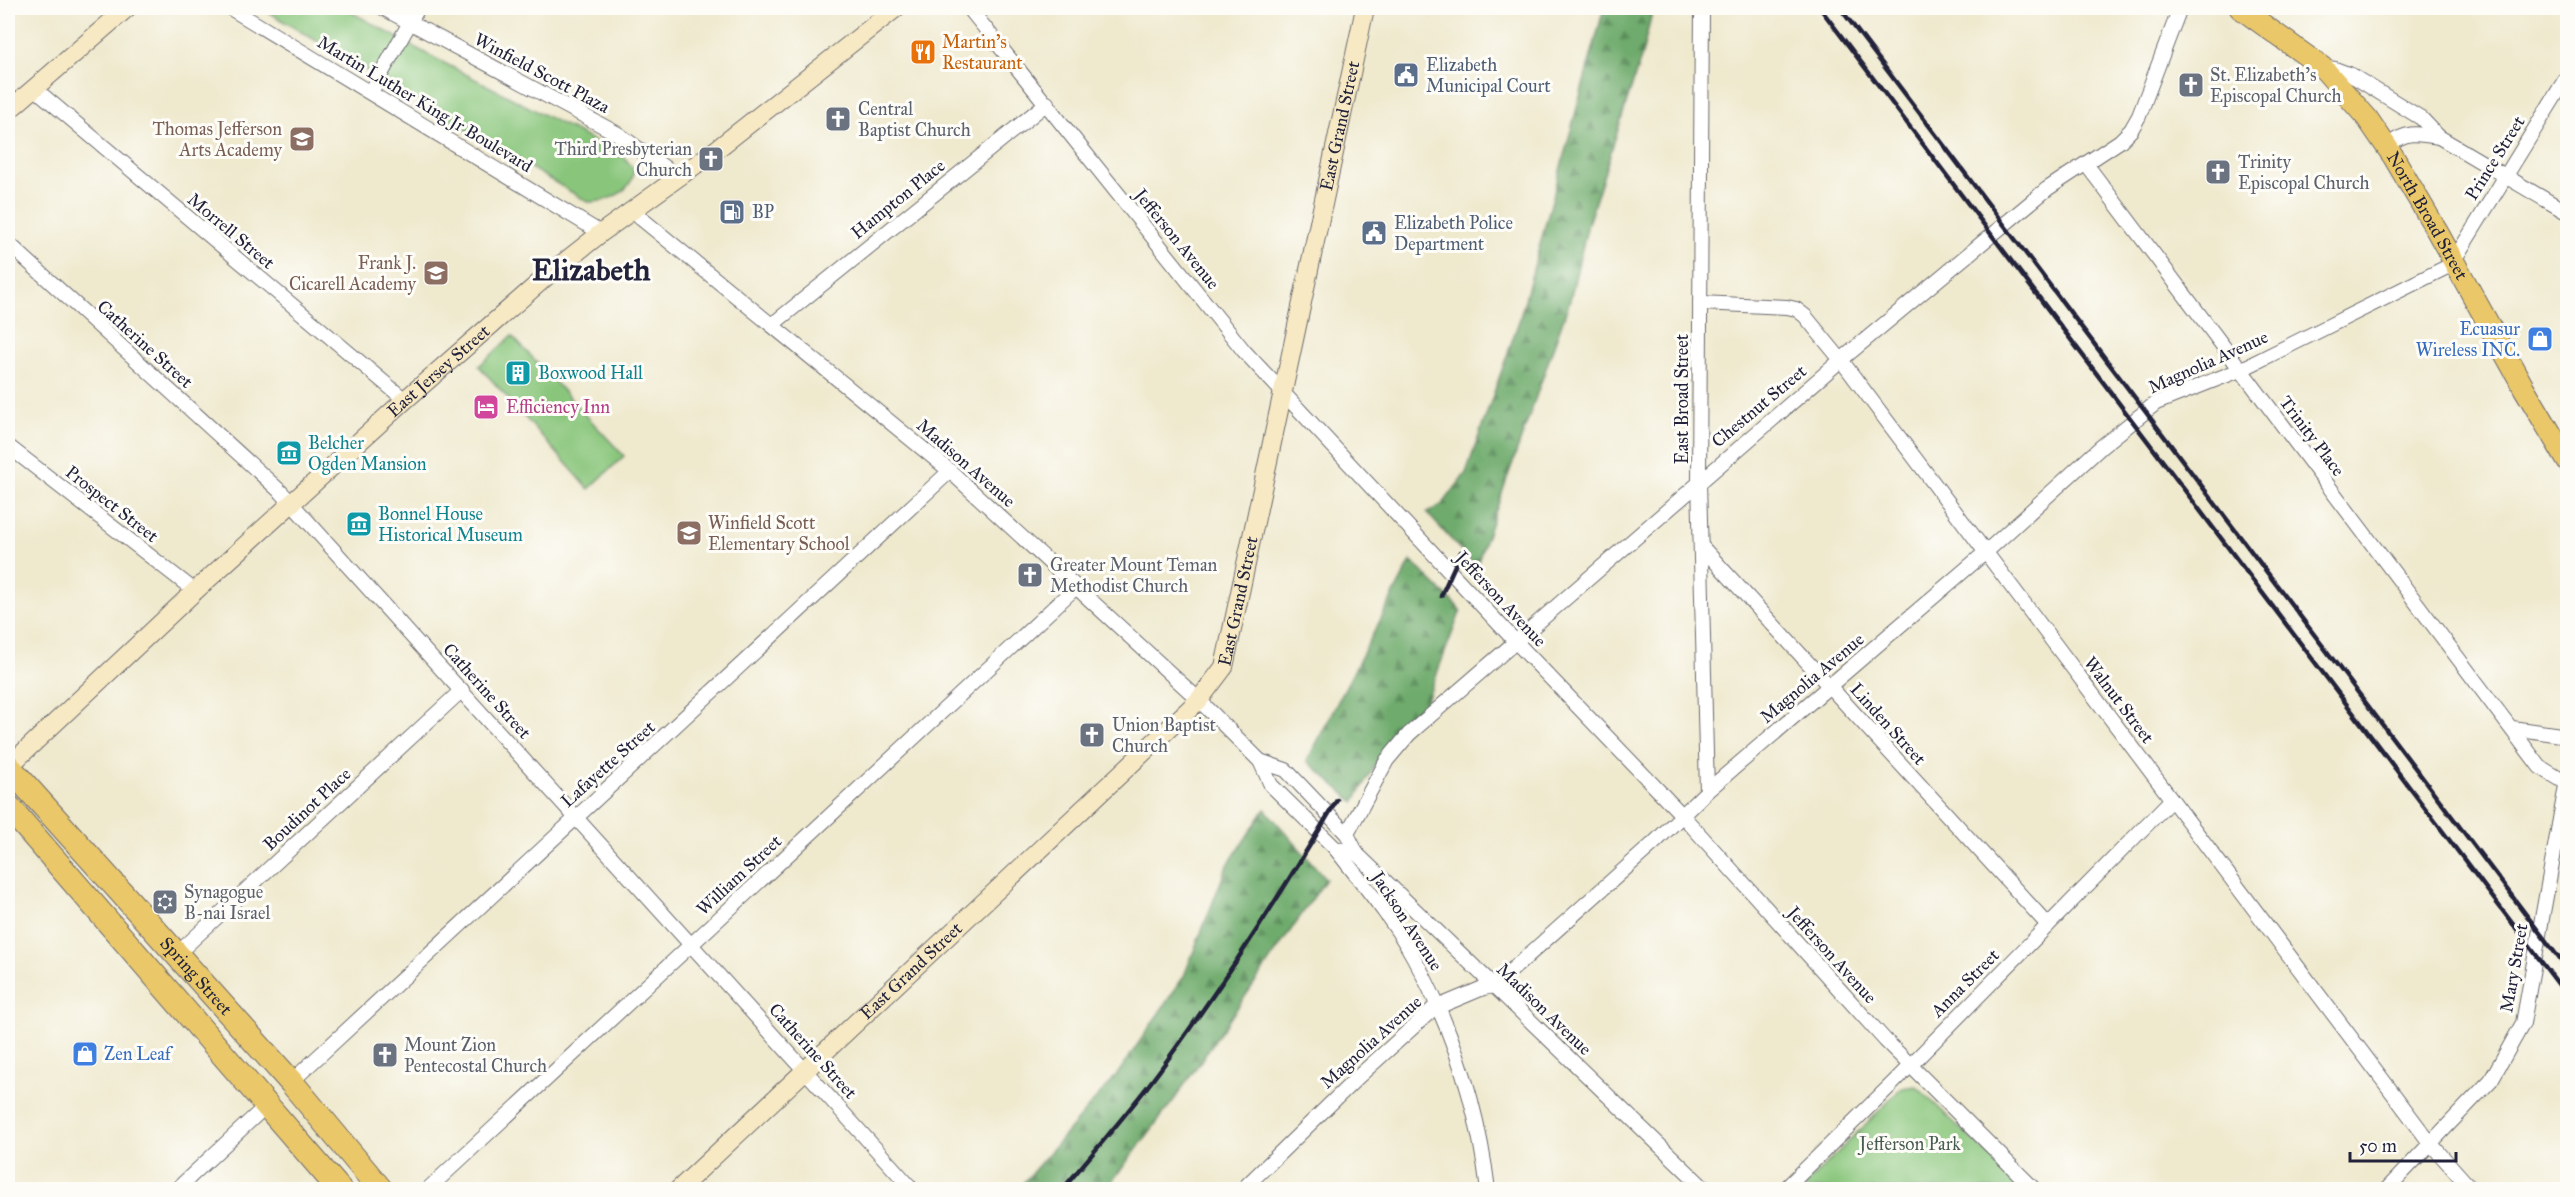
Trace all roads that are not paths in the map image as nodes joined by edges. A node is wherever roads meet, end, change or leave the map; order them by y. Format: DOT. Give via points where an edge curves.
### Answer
graph roads {
  1 [pos="128,8"];
  2 [pos="230,8"];
  3 [pos="383,8"];
  4 [pos="418,8"];
  5 [pos="896,8"];
  6 [pos="969,8"];
  7 [pos="1365,8"];
  8 [pos="1702,8"];
  9 [pos="2180,8"];
  10 [pos="2240,8"];
  11 [pos="410,22"];
  12 [pos="2322,67"];
  13 [pos="2568,75"];
  14 [pos="34,88"];
  15 [pos="371,92"];
  16 [pos="1047,103"];
  17 [pos="8,111"];
  18 [pos="2439,137"];
  19 [pos="2387,146"];
  20 [pos="2086,164"];
  21 [pos="2505,176"];
  22 [pos="679,178"];
  23 [pos="632,211"];
  24 [pos="2568,213"];
  25 [pos="601,233"];
  26 [pos="8,243"];
  27 [pos="2453,261"];
  28 [pos="1700,303"];
  29 [pos="772,324"];
  30 [pos="1841,360"];
  31 [pos="2240,370"];
  32 [pos="1282,393"];
  33 [pos="405,400"];
  34 [pos="8,446"];
  35 [pos="2568,462"];
  36 [pos="950,471"];
  37 [pos="1699,480"];
  38 [pos="291,504"];
  39 [pos="1702,547"];
  40 [pos="1987,551"];
  41 [pos="1076,586"];
  42 [pos="195,591"];
  43 [pos="1515,641"];
  44 [pos="1831,686"];
  45 [pos="462,690"];
  46 [pos="1199,700"];
  47 [pos="2512,728"];
  48 [pos="2568,736"];
  49 [pos="1260,761"];
  50 [pos="8,766"];
  51 [pos="2567,781"];
  52 [pos="1707,790"];
  53 [pos="2171,800"];
  54 [pos="8,806"];
  55 [pos="1682,815"];
  56 [pos="577,816"];
  57 [pos="1347,834"];
  58 [pos="1335,848"];
  59 [pos="1357,854"];
  60 [pos="2048,925"];
  61 [pos="691,945"];
  62 [pos="177,954"];
  63 [pos="1494,986"];
  64 [pos="1438,1006"];
  65 [pos="1910,1065"];
  66 [pos="805,1068"];
  67 [pos="291,1082"];
  68 [pos="268,1104"];
  69 [pos="2431,1144"];
  70 [pos="176,1190"];
  71 [pos="340,1190"];
  72 [pos="381,1190"];
  73 [pos="428,1190"];
  74 [pos="678,1190"];
  75 [pos="913,1190"];
  76 [pos="1242,1190"];
  77 [pos="1488,1190"];
  78 [pos="1706,1190"];
  79 [pos="1784,1190"];
  80 [pos="2035,1190"];
  81 [pos="2386,1190"];
  82 [pos="2472,1190"];
  1 -- 14 [label="street"];
  2 -- 15 [label="street, Martin Luther King Jr Boulevard"];
  3 -- 11 [label="street, Winfield Scott Plaza"];
  4 -- 11 [label="street"];
  5 -- 22 [label="street, East Jersey Street"];
  6 -- 16 [label="street, Jefferson Avenue"];
  7 -- 32 [label="street, East Grand Street"];
  8 -- 28 [label="street, East Broad Street"];
  9 -- 20 [label="street, Chestnut Street" via="2132,130"];
  10 -- 12 [label="main road, North Broad Street"];
  11 -- 15 [label="street"];
  11 -- 22 [label="street, Winfield Scott Plaza" via="618,134"];
  12 -- 18 [label="street" via="2351,75 2421,118"];
  12 -- 19 [label="main road, North Broad Street"];
  13 -- 21 [label="street, Prince Street"];
  14 -- 17 [label="street"];
  14 -- 33 [label="street, Morrell Street"];
  15 -- 25 [label="street, Martin Luther King Jr Boulevard"];
  16 -- 29 [label="street, Hampton Place"];
  16 -- 32 [label="street, Jefferson Avenue" via="1232,337"];
  18 -- 19 [label="street" via="2417,133 2400,136"];
  18 -- 21 [label="street"];
  19 -- 27 [label="main road, North Broad Street"];
  20 -- 30 [label="street, Chestnut Street" via="2047,189"];
  20 -- 31 [label="street, Trinity Place"];
  21 -- 24 [label="street"];
  21 -- 27 [label="street, Prince Street"];
  22 -- 23 [label="street, East Jersey Street"];
  23 -- 25 [label="street, East Jersey Street"];
  23 -- 29 [label="street, Madison Avenue"];
  25 -- 33 [label="street, East Jersey Street"];
  26 -- 38 [label="street, Catherine Street"];
  27 -- 31 [label="street, Magnolia Avenue"];
  27 -- 35 [label="main road, North Broad Street"];
  28 -- 30 [label="street, Walnut Street" via="1796,309"];
  28 -- 37 [label="street, East Broad Street"];
  29 -- 36 [label="street, Madison Avenue"];
  30 -- 37 [label="street, Chestnut Street"];
  30 -- 40 [label="street, Walnut Street"];
  31 -- 40 [label="street, Magnolia Avenue" via="2156,403"];
  31 -- 47 [label="street, Trinity Place"];
  32 -- 43 [label="street, Jefferson Avenue"];
  32 -- 46 [label="street, East Grand Street" via="1229,650 1224,667"];
  33 -- 38 [label="street, East Jersey Street"];
  34 -- 42 [label="street, Prospect Street"];
  36 -- 41 [label="street, Madison Avenue"];
  36 -- 56 [label="street, Lafayette Street"];
  37 -- 39 [label="street, East Broad Street"];
  37 -- 43 [label="street, Chestnut Street"];
  38 -- 42 [label="street, East Jersey Street"];
  38 -- 45 [label="street, Catherine Street"];
  39 -- 44 [label="street, Linden Street"];
  39 -- 52 [label="street, East Broad Street"];
  40 -- 44 [label="street, Magnolia Avenue"];
  40 -- 53 [label="street, Walnut Street"];
  41 -- 46 [label="street, Madison Avenue"];
  41 -- 61 [label="street, William Street"];
  42 -- 50 [label="street, East Jersey Street"];
  43 -- 55 [label="street, Jefferson Avenue"];
  43 -- 57 [label="street, Chestnut Street" via="1409,734 1387,760"];
  44 -- 52 [label="street, Magnolia Avenue"];
  44 -- 60 [label="street, Linden Street"];
  45 -- 56 [label="street, Catherine Street"];
  45 -- 62 [label="street, Boudinot Place"];
  46 -- 49 [label="street, Madison Avenue"];
  46 -- 66 [label="street, East Grand Street"];
  47 -- 48 [label="street"];
  47 -- 51 [label="street, Trinity Place" via="2540,767"];
  49 -- 57 [label="street, Madison Avenue" via="1286,770"];
  49 -- 58 [label="street, Madison Avenue" via="1271,785"];
  50 -- 62 [label="highway, Spring Street"];
  51 -- 69 [label="street, Mary Street" via="2523,1023 2491,1080"];
  52 -- 55 [label="street, Magnolia Avenue"];
  53 -- 60 [label="street, Anna Street"];
  53 -- 69 [label="street, Walnut Street"];
  54 -- 68 [label="highway, Spring Street"];
  55 -- 63 [label="street, Magnolia Avenue"];
  55 -- 65 [label="street, Jefferson Avenue"];
  56 -- 61 [label="street, Catherine Street"];
  56 -- 67 [label="street, Lafayette Street"];
  57 -- 59 [label="street, Madison Avenue"];
  58 -- 59 [label="street, Madison Avenue"];
  58 -- 64 [label="street, Jackson Avenue" via="1412,954"];
  59 -- 63 [label="street, Madison Avenue"];
  60 -- 65 [label="street, Anna Street"];
  61 -- 66 [label="street, Catherine Street"];
  61 -- 73 [label="street, William Street"];
  62 -- 67 [label="highway, Spring Street"];
  63 -- 64 [label="street, Magnolia Avenue"];
  63 -- 78 [label="street, Madison Avenue"];
  64 -- 76 [label="street, Magnolia Avenue" via="1359,1076"];
  64 -- 77 [label="street, Jackson Avenue" via="1470,1092"];
  65 -- 79 [label="street, Anna Street"];
  65 -- 80 [label="street, Jefferson Avenue"];
  66 -- 74 [label="street, East Grand Street"];
  66 -- 75 [label="street, Catherine Street"];
  67 -- 72 [label="highway, Spring Street"];
  68 -- 70 [label="street"];
  68 -- 71 [label="highway, Spring Street"];
  69 -- 81 [label="street, Mary Street"];
  69 -- 82 [label="street, Walnut Street"];
}
